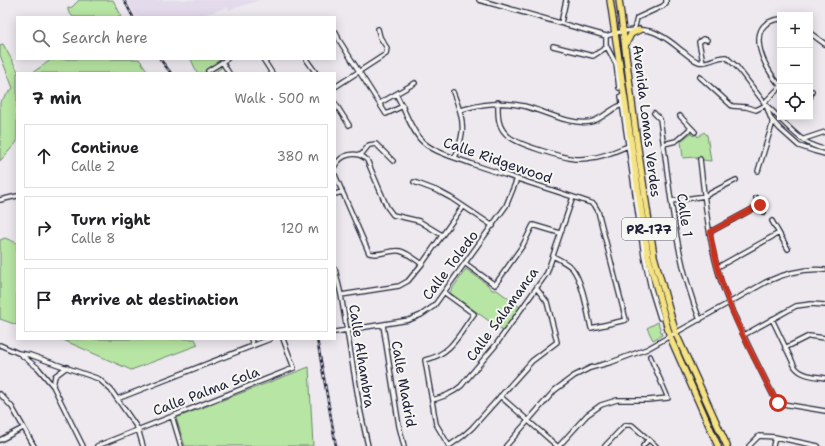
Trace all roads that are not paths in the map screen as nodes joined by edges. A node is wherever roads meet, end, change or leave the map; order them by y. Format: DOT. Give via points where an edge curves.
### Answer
graph roads {
  1 [pos="479,0"];
  2 [pos="566,0"];
  3 [pos="610,0"];
  4 [pos="619,0"];
  5 [pos="666,0"];
  6 [pos="777,19"];
  7 [pos="561,23"];
  8 [pos="378,29"];
  9 [pos="637,30"];
  10 [pos="623,31"];
  11 [pos="336,32"];
  12 [pos="616,33"];
  13 [pos="813,35"];
  14 [pos="606,36"];
  15 [pos="707,40"];
  16 [pos="825,44"];
  17 [pos="553,46"];
  18 [pos="608,49"];
  19 [pos="625,49"];
  20 [pos="225,60"];
  21 [pos="264,60"];
  22 [pos="307,60"];
  23 [pos="222,62"];
  24 [pos="703,62"];
  25 [pos="208,71"];
  26 [pos="228,72"];
  27 [pos="271,72"];
  28 [pos="315,72"];
  29 [pos="359,72"];
  30 [pos="700,77"];
  31 [pos="415,83"];
  32 [pos="778,84"];
  33 [pos="336,86"];
  34 [pos="619,88"];
  35 [pos="777,90"];
  36 [pos="453,92"];
  37 [pos="396,94"];
  38 [pos="621,96"];
  39 [pos="498,102"];
  40 [pos="380,103"];
  41 [pos="765,104"];
  42 [pos="336,105"];
  43 [pos="622,105"];
  44 [pos="403,106"];
  45 [pos="460,110"];
  46 [pos="654,113"];
  47 [pos="680,116"];
  48 [pos="772,119"];
  49 [pos="349,125"];
  50 [pos="691,128"];
  51 [pos="695,132"];
  52 [pos="825,132"];
  53 [pos="804,139"];
  54 [pos="664,144"];
  55 [pos="628,146"];
  56 [pos="825,149"];
  57 [pos="825,154"];
  58 [pos="361,155"];
  59 [pos="455,158"];
  60 [pos="700,159"];
  61 [pos="393,161"];
  62 [pos="336,165"];
  63 [pos="758,171"];
  64 [pos="336,177"];
  65 [pos="517,179"];
  66 [pos="736,180"];
  67 [pos="414,182"];
  68 [pos="342,192"];
  69 [pos="336,194"];
  70 [pos="16,196"];
  71 [pos="705,196"];
  72 [pos="573,197"];
  73 [pos="756,198"];
  74 [pos="0,200"];
  75 [pos="671,201"];
  76 [pos="760,205"];
  77 [pos="463,206"];
  78 [pos="764,212"];
  79 [pos="772,221"];
  80 [pos="492,226"];
  81 [pos="710,232"];
  82 [pos="560,233"];
  83 [pos="779,233"];
  84 [pos="442,235"];
  85 [pos="788,249"];
  86 [pos="553,256"];
  87 [pos="422,264"];
  88 [pos="466,264"];
  89 [pos="718,267"];
  90 [pos="825,270"];
  91 [pos="336,273"];
  92 [pos="537,289"];
  93 [pos="445,293"];
  94 [pos="341,295"];
  95 [pos="729,303"];
  96 [pos="825,305"];
  97 [pos="660,318"];
  98 [pos="772,319"];
  99 [pos="700,320"];
  100 [pos="383,325"];
  101 [pos="347,331"];
  102 [pos="336,332"];
  103 [pos="673,335"];
  104 [pos="744,335"];
  105 [pos="825,338"];
  106 [pos="251,340"];
  107 [pos="268,340"];
  108 [pos="282,340"];
  109 [pos="0,345"];
  110 [pos="253,346"];
  111 [pos="786,348"];
  112 [pos="18,353"];
  113 [pos="650,356"];
  114 [pos="68,367"];
  115 [pos="825,378"];
  116 [pos="52,386"];
  117 [pos="0,394"];
  118 [pos="500,396"];
  119 [pos="117,399"];
  120 [pos="432,400"];
  121 [pos="825,411"];
  122 [pos="172,416"];
  123 [pos="528,421"];
  124 [pos="23,428"];
  125 [pos="138,429"];
  126 [pos="776,438"];
  127 [pos="0,440"];
  128 [pos="648,440"];
  129 [pos="792,441"];
  130 [pos="34,446"];
  131 [pos="83,446"];
  132 [pos="97,446"];
  133 [pos="143,446"];
  134 [pos="181,446"];
  135 [pos="368,446"];
  136 [pos="404,446"];
  137 [pos="449,446"];
  138 [pos="506,446"];
  139 [pos="558,446"];
  140 [pos="605,446"];
  141 [pos="643,446"];
  142 [pos="656,446"];
  143 [pos="718,446"];
  144 [pos="727,446"];
  145 [pos="749,446"];
  146 [pos="773,446"];
  147 [pos="791,446"];
  148 [pos="818,446"];
  1 -- 7 [label="street"];
  2 -- 7 [label="street"];
  3 -- 12 [label="highway, Avenida Lomas Verdes / PR-177"];
  4 -- 10 [label="highway, Avenida Lomas Verdes / PR-177"];
  5 -- 9 [label="street" via="663,6 637,18"];
  6 -- 32 [label="street" via="765,26 758,41 765,62"];
  7 -- 14 [label="street"];
  8 -- 29 [label="street" via="386,54"];
  9 -- 10 [label="street"];
  9 -- 19 [label="highway" via="628,38"];
  9 -- 24 [label="street" via="657,33 693,59"];
  10 -- 12 [label="street"];
  10 -- 19 [label="highway, Avenida Lomas Verdes / PR-177"];
  11 -- 29 [label="street"];
  12 -- 14 [label="street"];
  12 -- 103 [label="highway, Avenida Lomas Verdes / PR-177" via="648,256"];
  13 -- 16 [label="street"];
  14 -- 18 [label="street"];
  15 -- 24 [label="street" via="699,42"];
  17 -- 18 [label="street" via="588,56"];
  18 -- 34 [label="street" via="616,64"];
  19 -- 103 [label="highway, Avenida Lomas Verdes / PR-177" via="654,256"];
  20 -- 23 [label="street"];
  21 -- 27 [label="street"];
  22 -- 28 [label="street"];
  23 -- 25 [label="street"];
  23 -- 26 [label="street"];
  24 -- 41 [label="street" via="721,57 729,58"];
  29 -- 33 [label="street"];
  29 -- 40 [label="street"];
  30 -- 41 [label="street" via="732,106 746,106 756,110"];
  31 -- 37 [label="street"];
  35 -- 41 [label="street"];
  36 -- 45 [label="street"];
  37 -- 40 [label="street"];
  37 -- 44 [label="street, Calle Ridgewood"];
  38 -- 43 [label="street"];
  39 -- 43 [label="street" via="524,106 582,122 591,122"];
  39 -- 45 [label="street"];
  39 -- 55 [label="street" via="498,122 506,135 548,152 577,159 600,157"];
  40 -- 44 [label="street" via="386,114"];
  41 -- 48 [label="street"];
  41 -- 53 [label="street" via="785,125"];
  42 -- 49 [label="street"];
  43 -- 55 [label="street"];
  44 -- 59 [label="street, Calle Ridgewood" via="421,140 428,147"];
  45 -- 59 [label="street" via="462,133"];
  46 -- 54 [label="street, Calle 1" via="660,119"];
  47 -- 50 [label="street"];
  48 -- 57 [label="street" via="799,146"];
  48 -- 63 [label="street"];
  50 -- 51 [label="street"];
  50 -- 54 [label="street" via="676,141"];
  52 -- 53 [label="street"];
  53 -- 56 [label="street" via="814,146"];
  54 -- 75 [label="street, Calle 1"];
  55 -- 97 [label="street" via="644,256"];
  58 -- 61 [label="street" via="369,145 376,144"];
  58 -- 62 [label="street" via="350,154 341,158"];
  58 -- 84 [label="street" via="367,160 387,207 393,215 419,221"];
  59 -- 65 [label="street, Calle Ridgewood"];
  60 -- 71 [label="street"];
  64 -- 68 [label="street"];
  65 -- 72 [label="street, Calle Ridgewood"];
  65 -- 80 [label="street, Calle Toledo" via="508,203"];
  66 -- 71 [label="street"];
  67 -- 77 [label="street" via="438,191"];
  68 -- 69 [label="street"];
  68 -- 87 [label="street" via="369,253 398,251"];
  70 -- 74 [label="street"];
  71 -- 75 [label="street"];
  71 -- 81 [label="street"];
  72 -- 82 [label="street, Calle Salamanca"];
  72 -- 86 [label="street, Calle Ridgewood" via="594,204 598,211 626,320 591,328 577,276 571,267"];
  73 -- 76 [label="street"];
  75 -- 99 [label="street, Calle 1" via="682,265"];
  76 -- 78 [label="street"];
  76 -- 81 [label="street"];
  77 -- 80 [label="street"];
  77 -- 84 [label="street"];
  79 -- 83 [label="street"];
  80 -- 88 [label="street, Calle Toledo"];
  81 -- 89 [label="street"];
  82 -- 86 [label="street, Calle Salamanca"];
  82 -- 88 [label="street" via="533,225 523,245 495,285"];
  83 -- 85 [label="street"];
  83 -- 89 [label="street"];
  84 -- 87 [label="street"];
  86 -- 92 [label="street, Calle Salamanca" via="547,274"];
  87 -- 94 [label="street" via="408,281 399,286"];
  88 -- 93 [label="street, Calle Toledo"];
  89 -- 95 [label="street"];
  90 -- 95 [label="street" via="811,269 780,275"];
  91 -- 94 [label="street, Calle Alhambra"];
  92 -- 118 [label="street" via="547,302 557,342 532,361"];
  92 -- 120 [label="street, Calle Salamanca" via="495,346 461,386 448,395"];
  93 -- 100 [label="street, Calle Toledo" via="421,316"];
  93 -- 120 [label="street" via="474,314 451,347 435,358 425,360"];
  94 -- 101 [label="street, Calle Alhambra"];
  95 -- 99 [label="street"];
  95 -- 104 [label="street"];
  96 -- 98 [label="street" via="796,306"];
  98 -- 104 [label="street"];
  98 -- 111 [label="street"];
  99 -- 103 [label="street"];
  100 -- 101 [label="street, Calle Toledo"];
  100 -- 136 [label="street, Calle Madrid"];
  101 -- 102 [label="street, Calle Toledo"];
  101 -- 135 [label="street, Calle Alhambra"];
  103 -- 123 [label="street" via="647,349 574,376 555,390"];
  103 -- 143 [label="highway, Avenida Lomas Verdes / PR-177"];
  103 -- 144 [label="highway, Avenida Lomas Verdes / PR-177"];
  104 -- 121 [label="street" via="776,401"];
  105 -- 111 [label="street" via="810,336"];
  106 -- 110 [label="street"];
  107 -- 110 [label="street"];
  108 -- 122 [label="street, Calle Palma Sola" via="294,368"];
  109 -- 112 [label="street"];
  110 -- 119 [label="street"];
  111 -- 115 [label="street" via="794,367 799,372"];
  112 -- 114 [label="street"];
  112 -- 116 [label="street" via="38,368"];
  113 -- 139 [label="street" via="668,398 616,400 601,405 587,415"];
  114 -- 116 [label="street" via="55,376"];
  114 -- 119 [label="street" via="100,379"];
  116 -- 131 [label="street"];
  117 -- 124 [label="street" via="12,407"];
  118 -- 123 [label="street"];
  118 -- 137 [label="street" via="472,428"];
  119 -- 125 [label="street"];
  120 -- 137 [label="street" via="436,424"];
  122 -- 125 [label="street, Calle Palma Sola"];
  122 -- 134 [label="street"];
  123 -- 138 [label="street"];
  123 -- 139 [label="street"];
  124 -- 127 [label="street"];
  124 -- 130 [label="street"];
  125 -- 132 [label="street, Calle Palma Sola"];
  125 -- 133 [label="street"];
  126 -- 129 [label="street"];
  126 -- 145 [label="street" via="758,436"];
  126 -- 146 [label="street"];
  128 -- 140 [label="street" via="632,425 627,424"];
  128 -- 141 [label="street"];
  128 -- 142 [label="street"];
  129 -- 147 [label="street"];
  129 -- 148 [label="street"];
}
